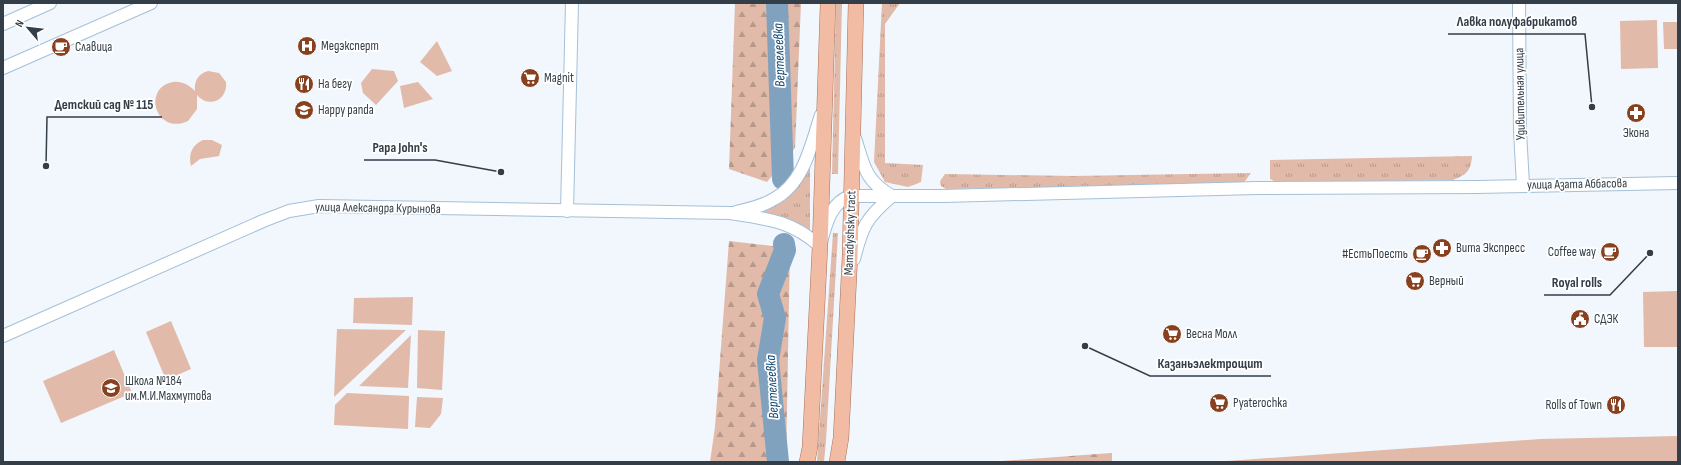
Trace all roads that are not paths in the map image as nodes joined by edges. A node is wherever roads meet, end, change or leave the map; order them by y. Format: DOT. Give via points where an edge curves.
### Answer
graph roads {
  1 [pos="50,3"];
  2 [pos="151,3"];
  3 [pos="572,3"];
  4 [pos="828,3"];
  5 [pos="856,3"];
  6 [pos="1519,3"];
  7 [pos="3,24"];
  8 [pos="3,68"];
  9 [pos="826,100"];
  10 [pos="853,129"];
  11 [pos="1678,183"];
  12 [pos="1523,185"];
  13 [pos="852,196"];
  14 [pos="892,196"];
  15 [pos="567,211"];
  16 [pos="730,213"];
  17 [pos="820,246"];
  18 [pos="849,284"];
  19 [pos="3,336"];
  20 [pos="807,462"];
  21 [pos="837,462"];
  1 -- 7 [label="street"];
  2 -- 8 [label="street"];
  3 -- 15 [label="street"];
  4 -- 9 [label="main road"];
  5 -- 10 [label="main road, Mamadyshsky tract"];
  6 -- 12 [label="street, Удивительная улица"];
  9 -- 16 [label="street, улица Александра Курынова" via="801,172 791,186 774,200"];
  9 -- 17 [label="main road"];
  10 -- 13 [label="main road, Mamadyshsky tract"];
  10 -- 14 [label="street" via="867,174 878,188"];
  11 -- 12 [label="street, улица Азата Аббасова"];
  12 -- 14 [label="street, улица Азата Аббасова"];
  13 -- 14 [label="street, улица Азата Аббасова"];
  13 -- 17 [label="street" via="834,208 824,229"];
  13 -- 18 [label="main road, Mamadyshsky tract"];
  14 -- 18 [label="street" via="873,212 859,236"];
  15 -- 16 [label="street, улица Александра Курынова"];
  15 -- 19 [label="street, улица Александра Курынова" via="319,206 304,208 263,221"];
  16 -- 17 [label="street, улица Александра Курынова" via="779,221 796,228"];
  17 -- 20 [label="main road" via="810,447"];
  18 -- 21 [label="main road, Mamadyshsky tract" via="841,438"];
}
